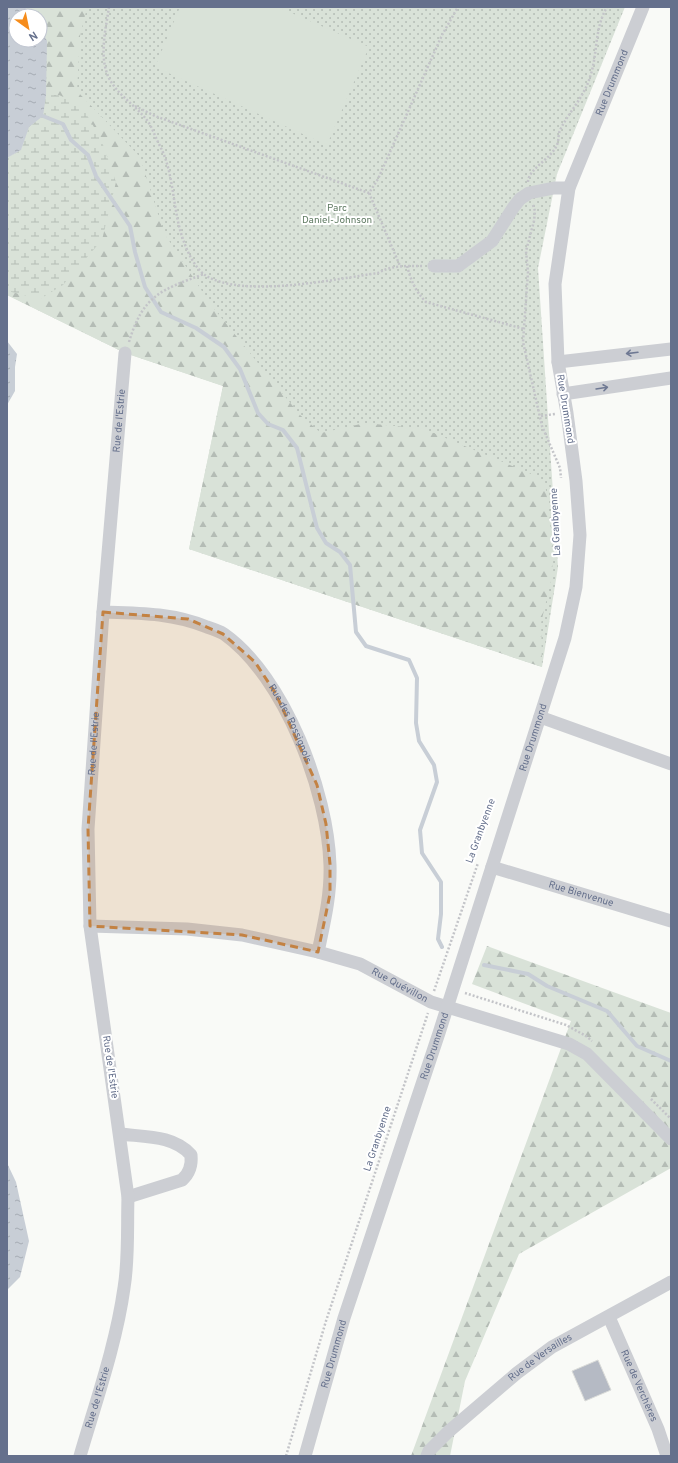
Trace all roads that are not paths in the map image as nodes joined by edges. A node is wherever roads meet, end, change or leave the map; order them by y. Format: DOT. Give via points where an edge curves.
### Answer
graph roads {
  1 [pos="643,7"];
  2 [pos="569,188"];
  3 [pos="434,266"];
  4 [pos="671,349"];
  5 [pos="126,353"];
  6 [pos="558,362"];
  7 [pos="671,378"];
  8 [pos="563,394"];
  9 [pos="103,612"];
  10 [pos="540,717"];
  11 [pos="671,764"];
  12 [pos="492,867"];
  13 [pos="671,921"];
  14 [pos="90,926"];
  15 [pos="318,952"];
  16 [pos="447,1007"];
  17 [pos="120,1134"];
  18 [pos="671,1139"];
  19 [pos="128,1196"];
  20 [pos="671,1282"];
  21 [pos="609,1317"];
  22 [pos="80,1456"];
  23 [pos="305,1456"];
  24 [pos="427,1456"];
  25 [pos="667,1456"];
  1 -- 2 [label="street, Rue Drummond"];
  2 -- 3 [label="street" via="529,193 513,208 492,241 458,266"];
  2 -- 6 [label="street, Rue Drummond" via="555,284"];
  4 -- 6 [label="street, one-way"];
  5 -- 9 [label="street, Rue de l'Estrie"];
  6 -- 8 [label="street, Rue Drummond"];
  8 -- 7 [label="street, one-way"];
  8 -- 10 [label="street, Rue Drummond" via="575,473 579,527 576,587 565,638"];
  9 -- 14 [label="street, Rue de l'Estrie" via="88,829"];
  9 -- 15 [label="street, Rue des Rossignols" via="156,614 188,619 223,634 255,662 276,694 299,740 317,785 326,824 330,894"];
  10 -- 11 [label="street"];
  10 -- 12 [label="street, Rue Drummond"];
  12 -- 13 [label="street, Rue Bienvenue"];
  12 -- 16 [label="street, Rue Drummond"];
  14 -- 15 [label="street, Rue Quévillon" via="187,929 242,935"];
  14 -- 17 [label="street, Rue de l'Estrie"];
  15 -- 16 [label="street, Rue Quévillon" via="360,964 431,1002"];
  16 -- 18 [label="street, Rue Quévillon" via="569,1044 587,1054"];
  16 -- 23 [label="street, Rue Drummond" via="344,1318"];
  17 -- 19 [label="street, Rue de l'Estrie"];
  17 -- 19 [label="street" via="171,1141 185,1147 191,1155 190,1169 182,1180"];
  19 -- 22 [label="street, Rue de l'Estrie" via="124,1287 114,1335"];
  20 -- 21 [label="street, Rue de Versailles"];
  21 -- 24 [label="street, Rue de Versailles" via="552,1346 448,1432"];
  21 -- 25 [label="street, Rue de Verchères"];
}
